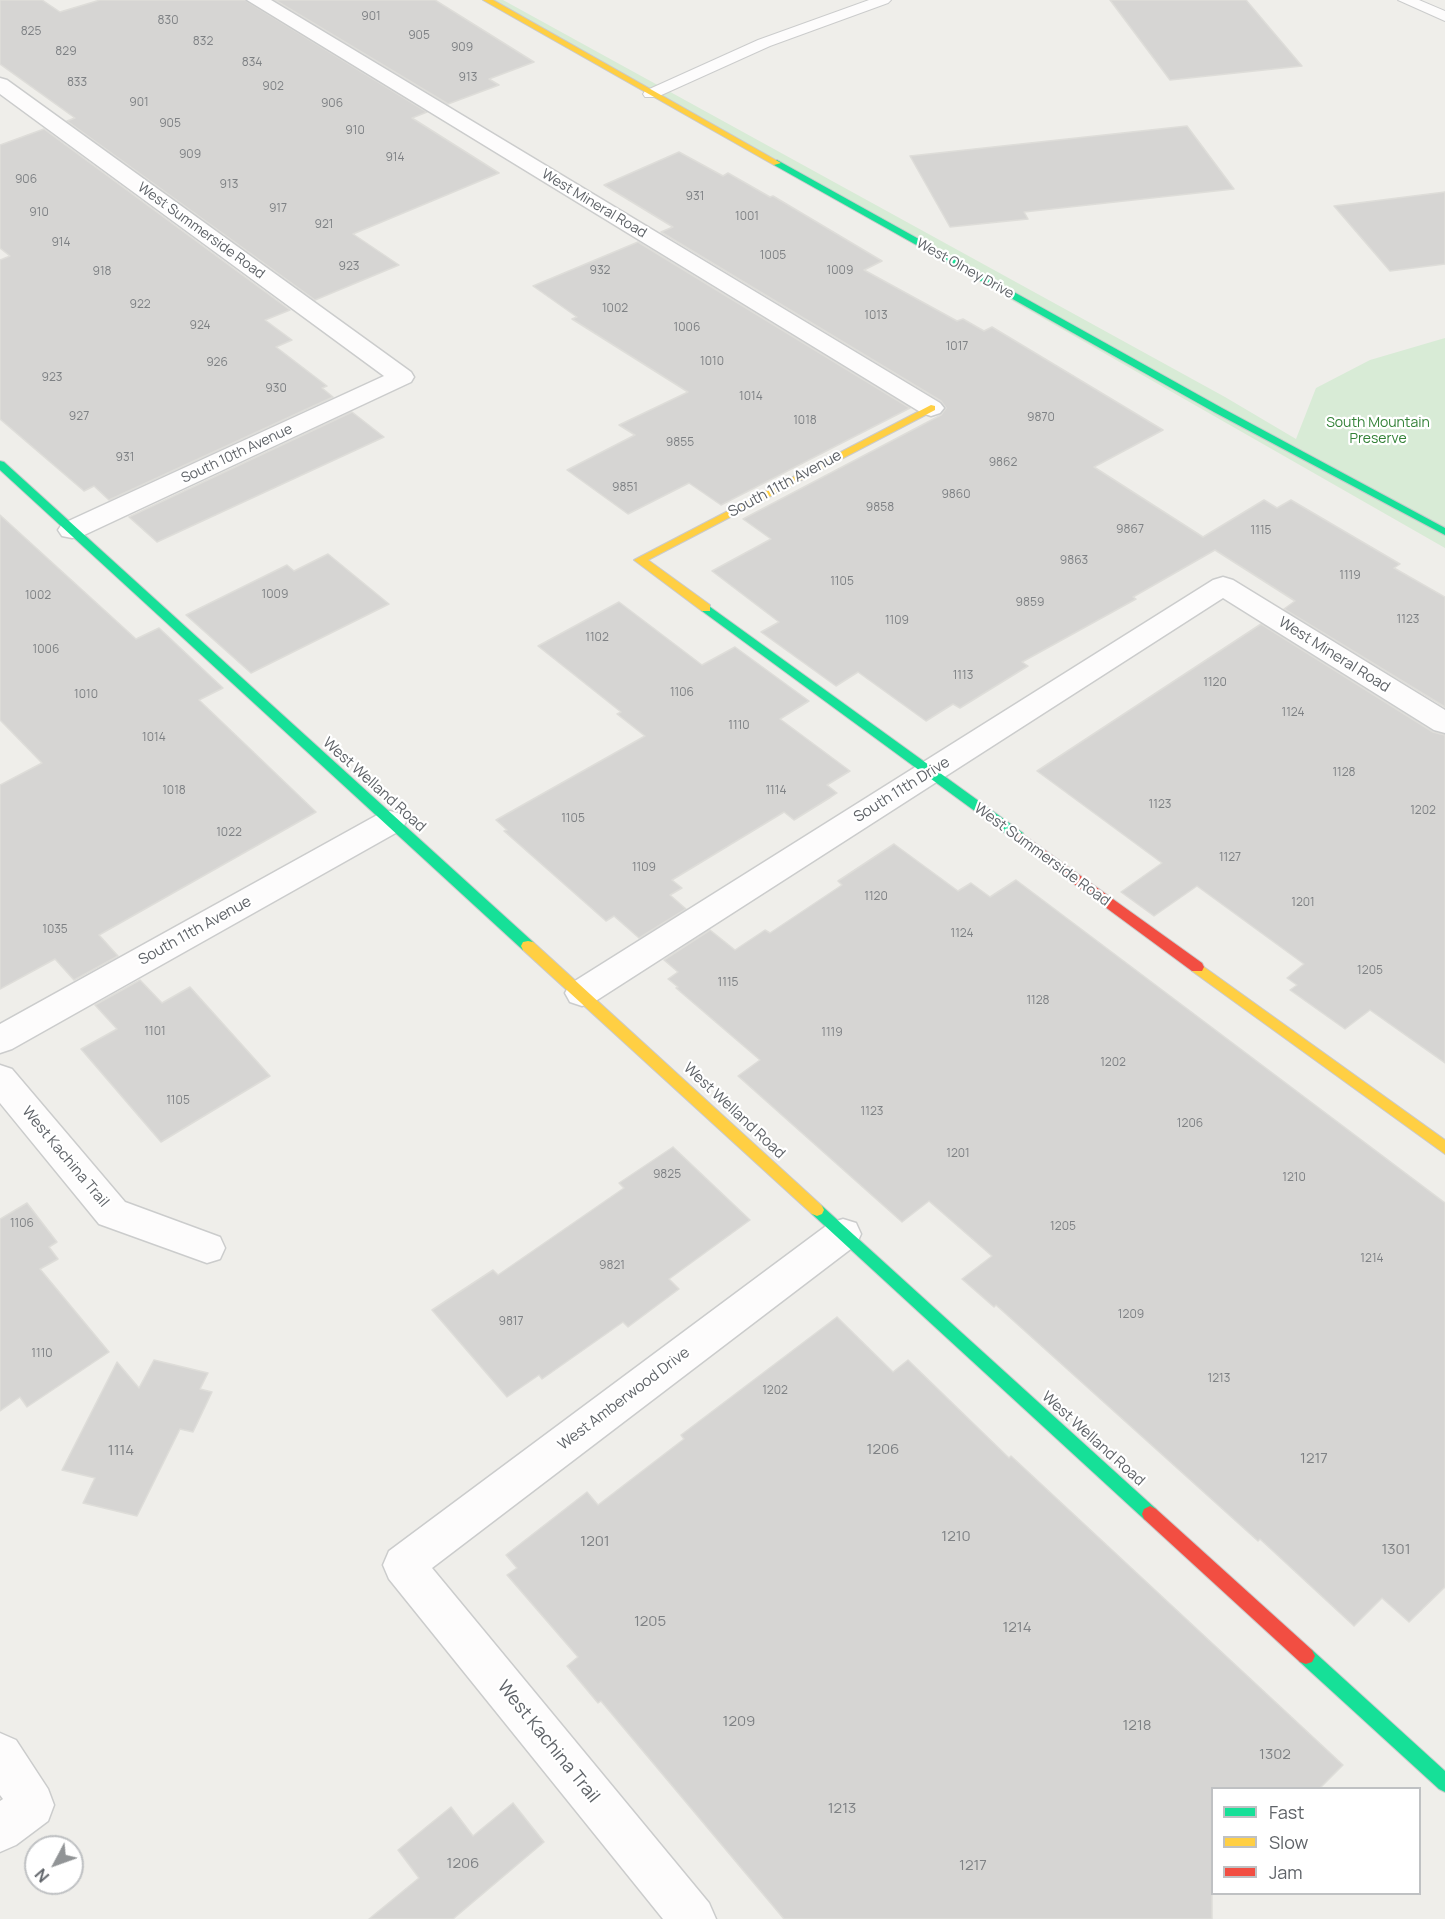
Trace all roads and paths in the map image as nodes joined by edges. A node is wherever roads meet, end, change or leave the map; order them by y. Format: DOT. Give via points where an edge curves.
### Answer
graph roads {
  1 [pos="257,0"];
  2 [pos="487,0"];
  3 [pos="883,0"];
  4 [pos="1406,0"];
  5 [pos="1445,16"];
  6 [pos="0,84"];
  7 [pos="651,94"];
  8 [pos="402,377"];
  9 [pos="931,408"];
  10 [pos="0,464"];
  11 [pos="72,530"];
  12 [pos="1445,532"];
  13 [pos="640,561"];
  14 [pos="1223,586"];
  15 [pos="1445,723"];
  16 [pos="928,773"];
  17 [pos="390,822"];
  18 [pos="582,993"];
  19 [pos="0,1041"];
  20 [pos="0,1079"];
  21 [pos="1445,1148"];
  22 [pos="843,1234"];
  23 [pos="207,1248"];
  24 [pos="404,1565"];
  25 [pos="0,1755"];
  26 [pos="1445,1783"];
  27 [pos="16,1817"];
  28 [pos="693,1919"];
  1 -- 9 [label="street, West Mineral Road"];
  2 -- 7 [label="street, West Olney Drive"];
  3 -- 7 [label="lane" via="764,43"];
  4 -- 5 [label="lane"];
  6 -- 8 [label="street, West Summerside Road"];
  7 -- 12 [label="street, West Olney Drive"];
  8 -- 11 [label="street, South 10th Avenue"];
  9 -- 13 [label="street, South 11th Avenue"];
  10 -- 11 [label="street, West Welland Road"];
  11 -- 17 [label="street, West Welland Road"];
  13 -- 16 [label="street, West Summerside Road"];
  14 -- 15 [label="street, West Mineral Road"];
  14 -- 16 [label="street, South 11th Drive"];
  16 -- 18 [label="street, South 11th Drive"];
  16 -- 21 [label="street, West Summerside Road"];
  17 -- 18 [label="street, West Welland Road"];
  17 -- 19 [label="street, South 11th Avenue"];
  18 -- 22 [label="street, West Welland Road"];
  20 -- 23 [label="street, West Kachina Trail" via="112,1213"];
  22 -- 24 [label="street, West Amberwood Drive"];
  22 -- 26 [label="street, West Welland Road"];
  24 -- 28 [label="street, West Kachina Trail"];
  25 -- 27 [label="street"];
}
